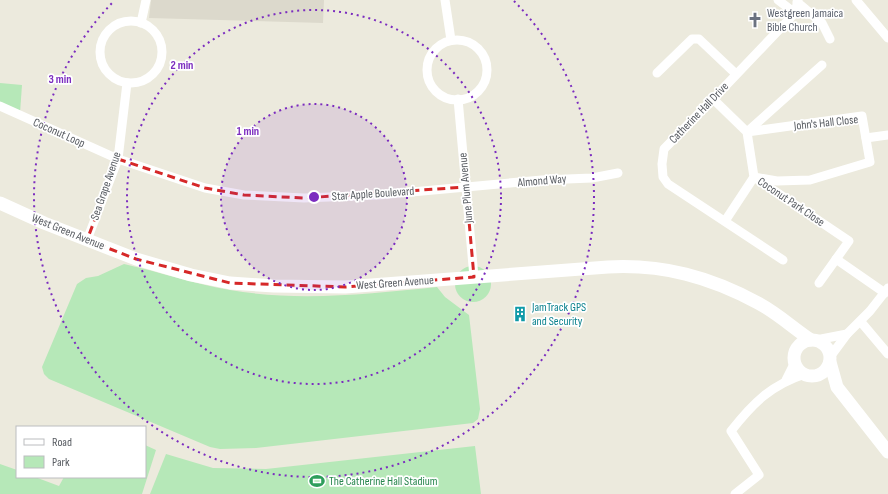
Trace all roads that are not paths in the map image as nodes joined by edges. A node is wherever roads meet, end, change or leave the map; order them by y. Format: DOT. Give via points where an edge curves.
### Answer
graph roads {
  1 [pos="146,0"];
  2 [pos="445,0"];
  3 [pos="778,0"];
  4 [pos="856,0"];
  5 [pos="798,1"];
  6 [pos="795,13"];
  7 [pos="141,23"];
  8 [pos="888,38"];
  9 [pos="830,39"];
  10 [pos="451,40"];
  11 [pos="822,65"];
  12 [pos="657,73"];
  13 [pos="736,74"];
  14 [pos="127,83"];
  15 [pos="458,99"];
  16 [pos="713,99"];
  17 [pos="0,106"];
  18 [pos="747,132"];
  19 [pos="888,135"];
  20 [pos="866,138"];
  21 [pos="118,159"];
  22 [pos="618,173"];
  23 [pos="754,178"];
  24 [pos="466,187"];
  25 [pos="0,203"];
  26 [pos="725,221"];
  27 [pos="87,240"];
  28 [pos="836,259"];
  29 [pos="783,260"];
  30 [pos="474,277"];
  31 [pos="819,283"];
  32 [pos="886,290"];
  33 [pos="861,322"];
  34 [pos="790,326"];
  35 [pos="847,334"];
  36 [pos="814,340"];
  37 [pos="888,354"];
  38 [pos="795,357"];
  39 [pos="830,359"];
  40 [pos="809,375"];
  41 [pos="786,380"];
  42 [pos="837,387"];
  43 [pos="888,452"];
  44 [pos="735,494"];
  1 -- 7 [label="street"];
  2 -- 10 [label="street"];
  3 -- 6 [label="street"];
  4 -- 8 [label="street"];
  5 -- 6 [label="street"];
  5 -- 9 [label="street" via="822,23"];
  6 -- 13 [label="street, Catherine Hall Drive"];
  7 -- 14 [label="street" via="156,33 162,51 161,60 152,75 136,83"];
  7 -- 14 [label="street" via="128,22 116,26 106,35 101,48 102,63 108,72"];
  10 -- 15 [label="street" via="441,44 434,51 427,70 433,88 445,96"];
  10 -- 15 [label="street" via="463,40 475,46 483,55 487,66 482,86 472,96"];
  11 -- 18 [label="street"];
  12 -- 13 [label="street" via="696,38"];
  13 -- 16 [label="street, Catherine Hall Drive"];
  14 -- 21 [label="street, Sea Grape Avenue"];
  15 -- 24 [label="street, June Plum Avenue"];
  16 -- 18 [label="street"];
  16 -- 26 [label="street, Catherine Hall Drive" via="664,149 663,177 668,184"];
  17 -- 21 [label="street, Coconut Loop"];
  18 -- 20 [label="street, John's Hall Close" via="862,116"];
  18 -- 23 [label="street"];
  19 -- 20 [label="street, John's Hall Close"];
  20 -- 23 [label="street, Coconut Park Close" via="870,162 810,180 777,181"];
  21 -- 24 [label="street, Star Apple Boulevard" via="205,188 265,196 304,198 379,195"];
  21 -- 27 [label="street, Sea Grape Avenue"];
  22 -- 24 [label="street, Almond Way" via="592,178"];
  23 -- 26 [label="street"];
  23 -- 28 [label="street, Coconut Park Close" via="848,241"];
  24 -- 30 [label="street, June Plum Avenue"];
  25 -- 27 [label="street, West Green Avenue"];
  26 -- 29 [label="street, Catherine Hall Drive"];
  27 -- 30 [label="street, West Green Avenue" via="136,259 230,283 345,287"];
  28 -- 31 [label="street"];
  28 -- 32 [label="street"];
  30 -- 34 [label="street, West Green Avenue" via="608,267 662,268 710,281 758,303"];
  32 -- 33 [label="street"];
  33 -- 35 [label="street"];
  33 -- 37 [label="street"];
  34 -- 36 [label="street, West Green Avenue"];
  34 -- 38 [label="street"];
  35 -- 36 [label="street"];
  35 -- 39 [label="street"];
  36 -- 38 [label="street" via="801,344"];
  36 -- 39 [label="street" via="826,346"];
  38 -- 40 [label="street" via="798,369"];
  38 -- 41 [label="street"];
  39 -- 40 [label="street" via="824,372"];
  39 -- 42 [label="street"];
  40 -- 41 [label="street"];
  40 -- 42 [label="street"];
  41 -- 44 [label="street" via="766,393 731,431 759,475"];
  42 -- 43 [label="street"];
}
